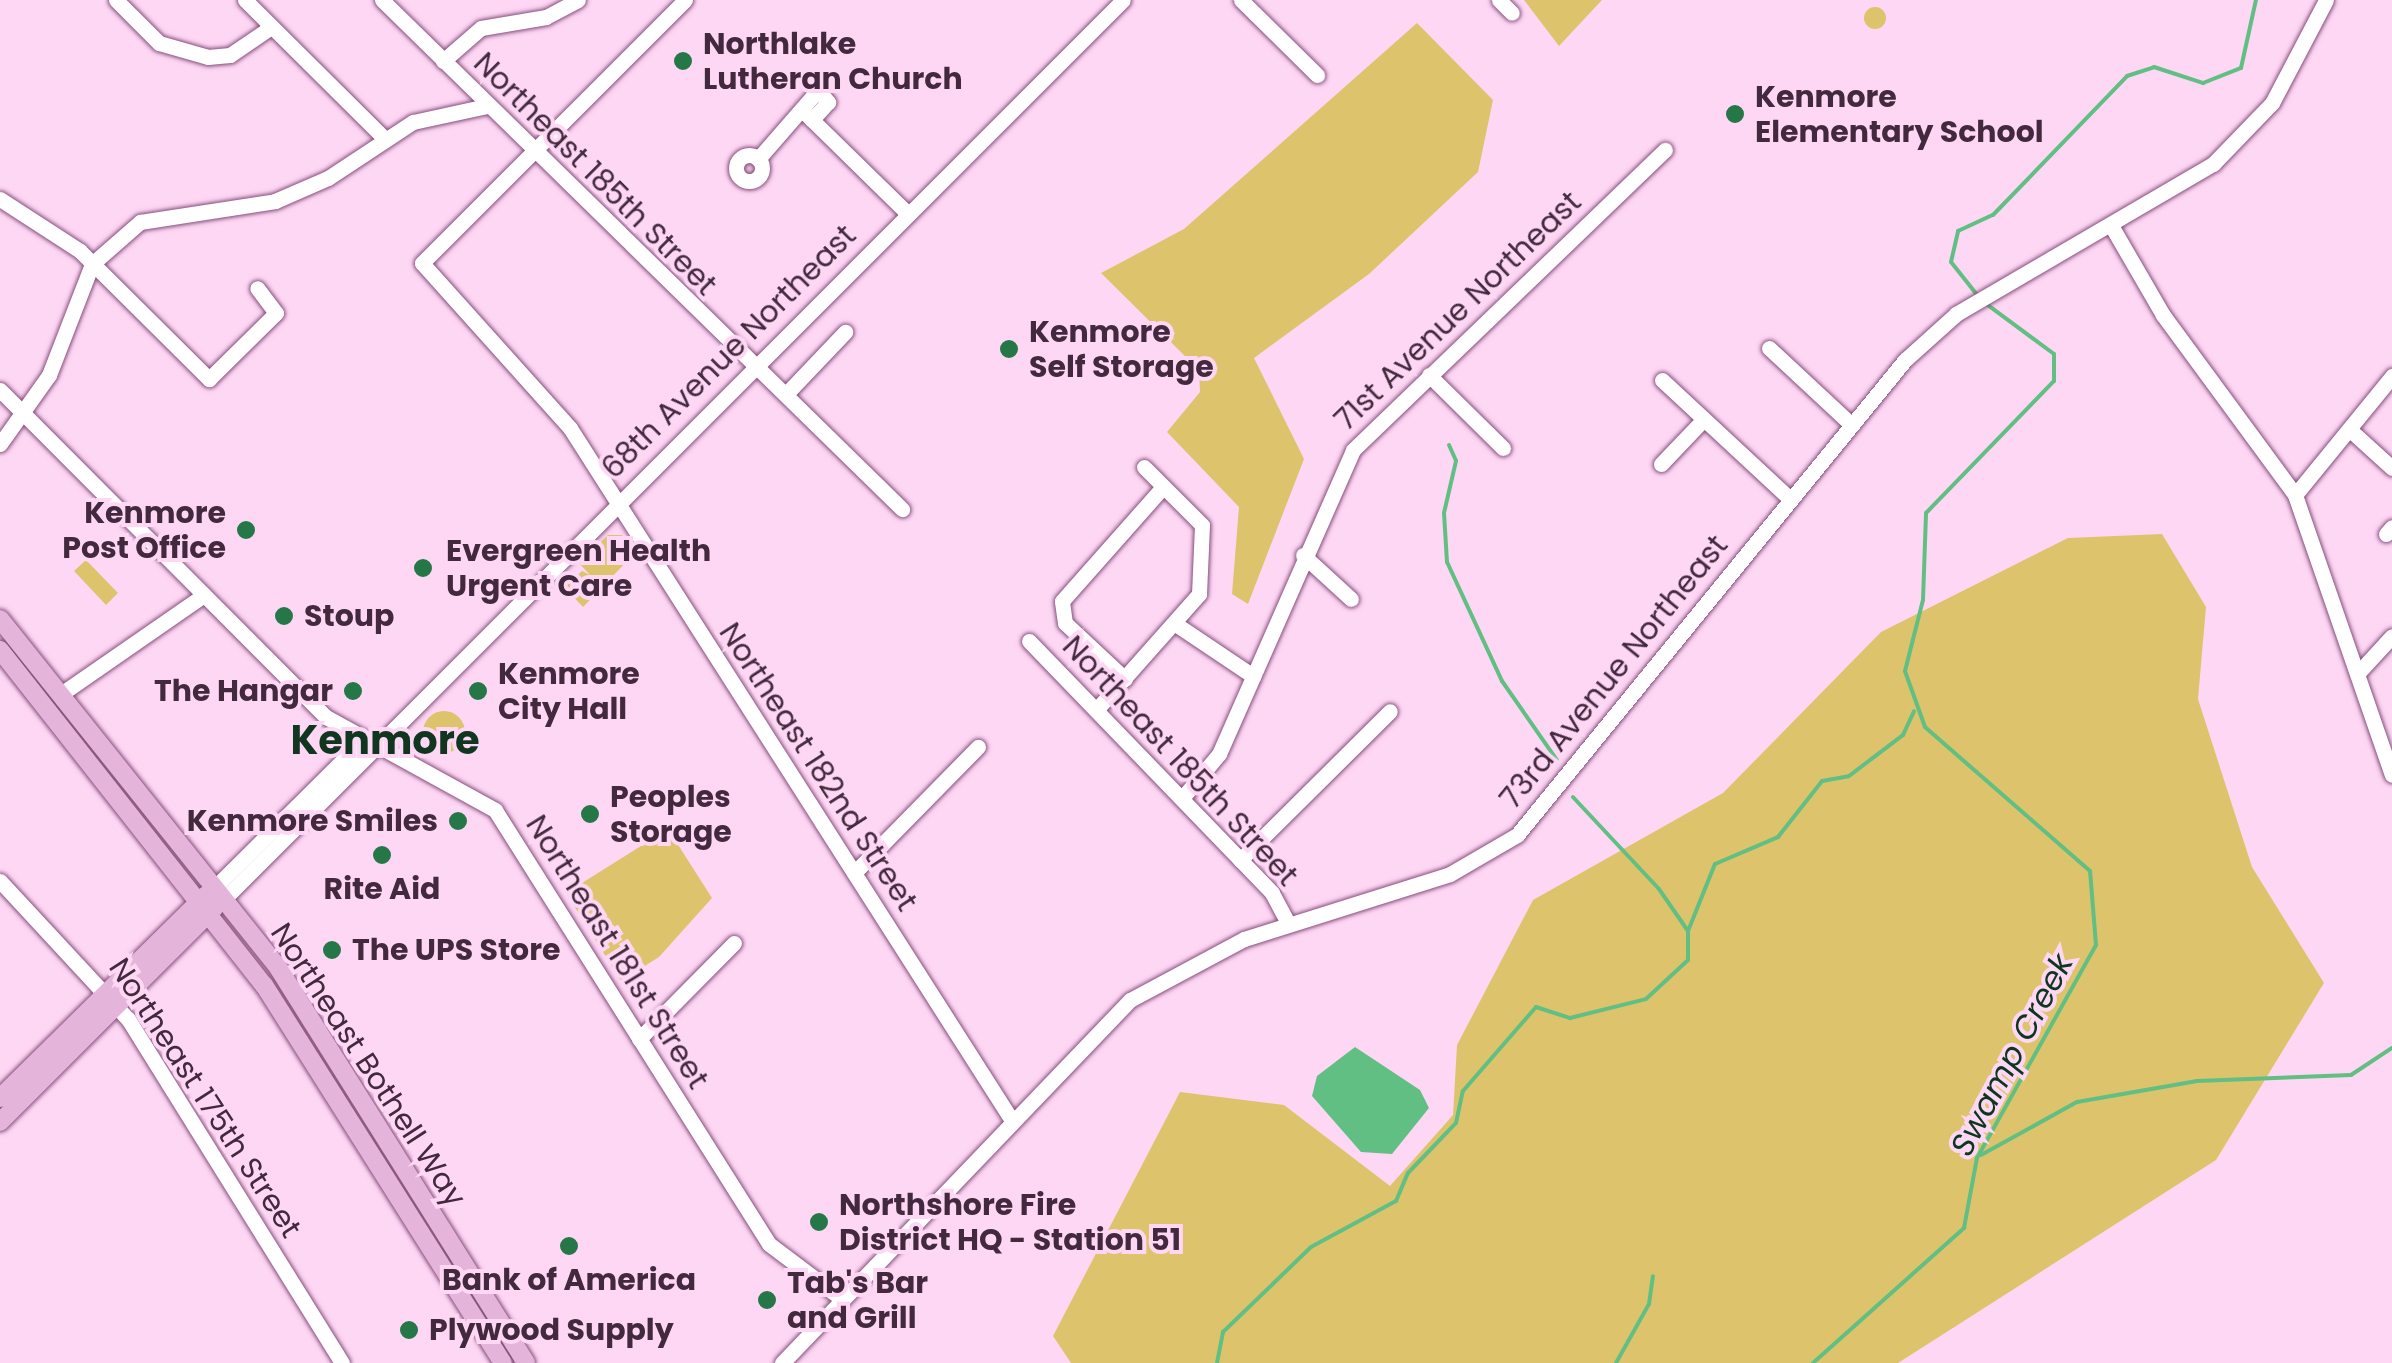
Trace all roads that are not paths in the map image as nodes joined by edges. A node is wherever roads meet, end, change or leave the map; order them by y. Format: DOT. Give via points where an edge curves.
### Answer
graph roads {
  1 [pos="116,0"];
  2 [pos="245,0"];
  3 [pos="382,0"];
  4 [pos="578,0"];
  5 [pos="685,0"];
  6 [pos="1123,0"];
  7 [pos="1240,0"];
  8 [pos="1499,0"];
  9 [pos="2326,0"];
  10 [pos="1512,14"];
  11 [pos="271,27"];
  12 [pos="443,61"];
  13 [pos="1317,75"];
  14 [pos="487,106"];
  15 [pos="382,136"];
  16 [pos="528,148"];
  17 [pos="1665,150"];
  18 [pos="758,159"];
  19 [pos="0,200"];
  20 [pos="908,214"];
  21 [pos="2112,227"];
  22 [pos="92,264"];
  23 [pos="257,288"];
  24 [pos="845,332"];
  25 [pos="1769,348"];
  26 [pos="754,371"];
  27 [pos="1429,376"];
  28 [pos="2392,376"];
  29 [pos="1662,380"];
  30 [pos="0,390"];
  31 [pos="786,394"];
  32 [pos="26,415"];
  33 [pos="1704,419"];
  34 [pos="1852,425"];
  35 [pos="2349,429"];
  36 [pos="0,444"];
  37 [pos="1503,448"];
  38 [pos="1661,464"];
  39 [pos="1144,467"];
  40 [pos="2392,468"];
  41 [pos="1163,487"];
  42 [pos="2295,495"];
  43 [pos="1791,500"];
  44 [pos="616,503"];
  45 [pos="902,509"];
  46 [pos="1303,554"];
  47 [pos="204,595"];
  48 [pos="1350,599"];
  49 [pos="0,619"];
  50 [pos="1180,621"];
  51 [pos="0,634"];
  52 [pos="2392,636"];
  53 [pos="1029,642"];
  54 [pos="0,650"];
  55 [pos="1255,671"];
  56 [pos="2358,673"];
  57 [pos="1125,679"];
  58 [pos="61,694"];
  59 [pos="1097,708"];
  60 [pos="1390,710"];
  61 [pos="373,743"];
  62 [pos="978,747"];
  63 [pos="2388,752"];
  64 [pos="2392,774"];
  65 [pos="1183,797"];
  66 [pos="1240,860"];
  67 [pos="854,873"];
  68 [pos="0,880"];
  69 [pos="212,900"];
  70 [pos="1287,921"];
  71 [pos="734,943"];
  72 [pos="112,996"];
  73 [pos="640,1039"];
  74 [pos="0,1098"];
  75 [pos="1011,1119"];
  76 [pos="0,1122"];
  77 [pos="842,1300"];
  78 [pos="342,1363"];
  79 [pos="503,1363"];
  80 [pos="526,1363"];
  81 [pos="782,1363"];
  1 -- 11 [label="street" via="159,43 208,57 230,55"];
  2 -- 11 [label="street"];
  3 -- 12 [label="street, Northeast 185th Street"];
  4 -- 12 [label="street" via="546,17 481,28"];
  5 -- 16 [label="street"];
  6 -- 20 [label="street, 68th Avenue Northeast"];
  7 -- 13 [label="street"];
  8 -- 10 [label="street"];
  9 -- 21 [label="street, 73rd Avenue Northeast" via="2288,78 2247,132"];
  11 -- 15 [label="street"];
  12 -- 14 [label="street, Northeast 185th Street"];
  14 -- 15 [label="street"];
  14 -- 16 [label="street, Northeast 185th Street"];
  15 -- 22 [label="street" via="328,178 274,201 140,222"];
  16 -- 26 [label="street, Northeast 185th Street"];
  16 -- 44 [label="street, Northeast 182nd Street" via="422,263 545,394"];
  17 -- 27 [label="street, 71st Avenue Northeast"];
  18 -- 20 [label="street" via="808,116"];
  19 -- 22 [label="street"];
  20 -- 26 [label="street, 68th Avenue Northeast"];
  21 -- 34 [label="street, 73rd Avenue Northeast" via="1930,334"];
  21 -- 42 [label="street" via="2163,315"];
  22 -- 23 [label="street" via="209,380 276,313"];
  22 -- 32 [label="street"];
  24 -- 31 [label="street"];
  25 -- 34 [label="street"];
  26 -- 31 [label="street, Northeast 185th Street"];
  26 -- 44 [label="street, 68th Avenue Northeast"];
  27 -- 37 [label="street"];
  27 -- 46 [label="street, 71st Avenue Northeast" via="1336,474"];
  28 -- 35 [label="street"];
  29 -- 33 [label="street"];
  30 -- 32 [label="street, Northeast 181st Street"];
  31 -- 45 [label="street, Northeast 185th Street"];
  32 -- 36 [label="street"];
  32 -- 47 [label="street, Northeast 181st Street"];
  33 -- 38 [label="street"];
  33 -- 43 [label="street"];
  34 -- 43 [label="street, 73rd Avenue Northeast"];
  35 -- 40 [label="street"];
  35 -- 42 [label="street"];
  39 -- 41 [label="street"];
  41 -- 50 [label="street" via="1202,525 1199,594"];
  41 -- 57 [label="street" via="1060,608"];
  42 -- 56 [label="street"];
  43 -- 70 [label="street, 73rd Avenue Northeast" via="1501,848 1450,874"];
  44 -- 61 [label="street, 68th Avenue Northeast"];
  44 -- 67 [label="street, Northeast 182nd Street"];
  46 -- 48 [label="street"];
  46 -- 55 [label="street, 71st Avenue Northeast"];
  47 -- 58 [label="street"];
  47 -- 61 [label="street, Northeast 181st Street" via="308,702"];
  49 -- 58 [label="main road, Northeast Bothell Way"];
  50 -- 55 [label="street"];
  50 -- 57 [label="street"];
  51 -- 58 [label="main road" via="39,684"];
  52 -- 56 [label="street"];
  53 -- 59 [label="street, Northeast 185th Street"];
  54 -- 69 [label="main road, Northeast Bothell Way"];
  55 -- 65 [label="street, 71st Avenue Northeast" via="1219,754"];
  56 -- 63 [label="street"];
  57 -- 59 [label="street"];
  58 -- 69 [label="main road, Northeast Bothell Way"];
  59 -- 65 [label="street, Northeast 185th Street"];
  60 -- 66 [label="street"];
  61 -- 69 [label="street, 68th Avenue Northeast"];
  61 -- 73 [label="street, Northeast 181st Street" via="495,810"];
  62 -- 67 [label="street"];
  63 -- 64 [label="street"];
  65 -- 66 [label="street, Northeast 185th Street"];
  66 -- 70 [label="street, Northeast 185th Street"];
  67 -- 75 [label="street, Northeast 182nd Street"];
  68 -- 72 [label="street, Northeast 175th Street"];
  69 -- 72 [label="main road, 68th Avenue Northeast"];
  69 -- 79 [label="main road, Northeast Bothell Way"];
  69 -- 80 [label="main road, Northeast Bothell Way" via="279,969"];
  70 -- 75 [label="street, 73rd Avenue Northeast" via="1130,1000"];
  71 -- 73 [label="street"];
  72 -- 74 [label="main road, 68th Avenue Northeast"];
  72 -- 76 [label="main road, 68th Avenue Northeast"];
  72 -- 78 [label="street, Northeast 175th Street"];
  73 -- 77 [label="street, Northeast 181st Street" via="769,1244"];
  75 -- 77 [label="street, 73rd Avenue Northeast"];
  77 -- 81 [label="street, 73rd Avenue Northeast"];
}
